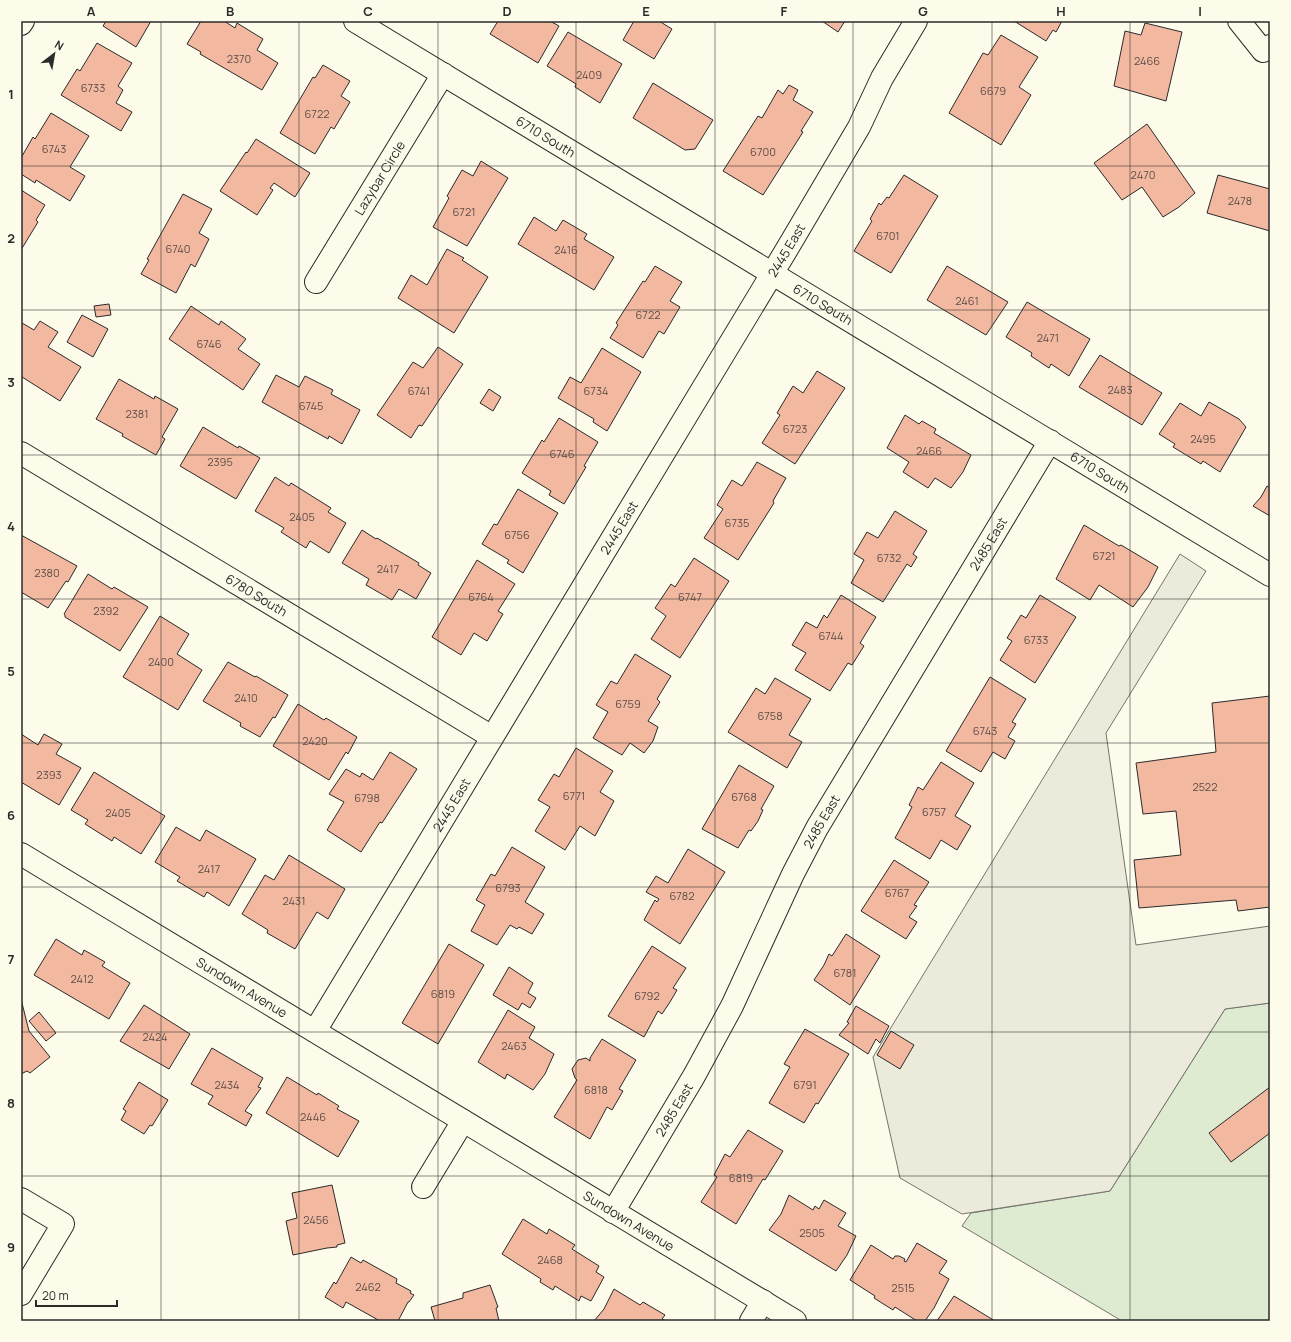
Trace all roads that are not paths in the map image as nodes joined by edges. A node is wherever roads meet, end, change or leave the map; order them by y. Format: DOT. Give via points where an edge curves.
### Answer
graph roads {
  1 [pos="23,21"];
  2 [pos="355,21"];
  3 [pos="916,21"];
  4 [pos="1239,21"];
  5 [pos="21,24"];
  6 [pos="1267,49"];
  7 [pos="443,74"];
  8 [pos="772,273"];
  9 [pos="316,282"];
  10 [pos="1050,442"];
  11 [pos="21,453"];
  12 [pos="1270,574"];
  13 [pos="492,737"];
  14 [pos="21,854"];
  15 [pos="315,1031"];
  16 [pos="463,1121"];
  17 [pos="424,1187"];
  18 [pos="21,1199"];
  19 [pos="613,1212"];
  20 [pos="21,1294"];
  21 [pos="763,1302"];
  22 [pos="751,1321"];
  23 [pos="795,1321"];
  1 -- 5 [label="street"];
  2 -- 7 [label="street, 6710 South"];
  3 -- 8 [label="street, 2445 East" via="882,78 859,127"];
  4 -- 6 [label="street"];
  7 -- 8 [label="street, 6710 South"];
  7 -- 9 [label="street, Lazybar Circle"];
  8 -- 10 [label="street, 6710 South"];
  8 -- 13 [label="street, 2445 East"];
  10 -- 12 [label="street, 6710 South"];
  10 -- 19 [label="street, 2485 East" via="817,828 732,1006 694,1076"];
  11 -- 13 [label="street, 6780 South"];
  13 -- 15 [label="street, 2445 East"];
  14 -- 15 [label="street, Sundown Avenue"];
  15 -- 16 [label="street, Sundown Avenue"];
  16 -- 17 [label="street"];
  16 -- 19 [label="street, Sundown Avenue"];
  18 -- 20 [label="street" via="63,1224"];
  19 -- 21 [label="street, Sundown Avenue"];
  21 -- 22 [label="street"];
  21 -- 23 [label="street, Sundown Avenue"];
}
